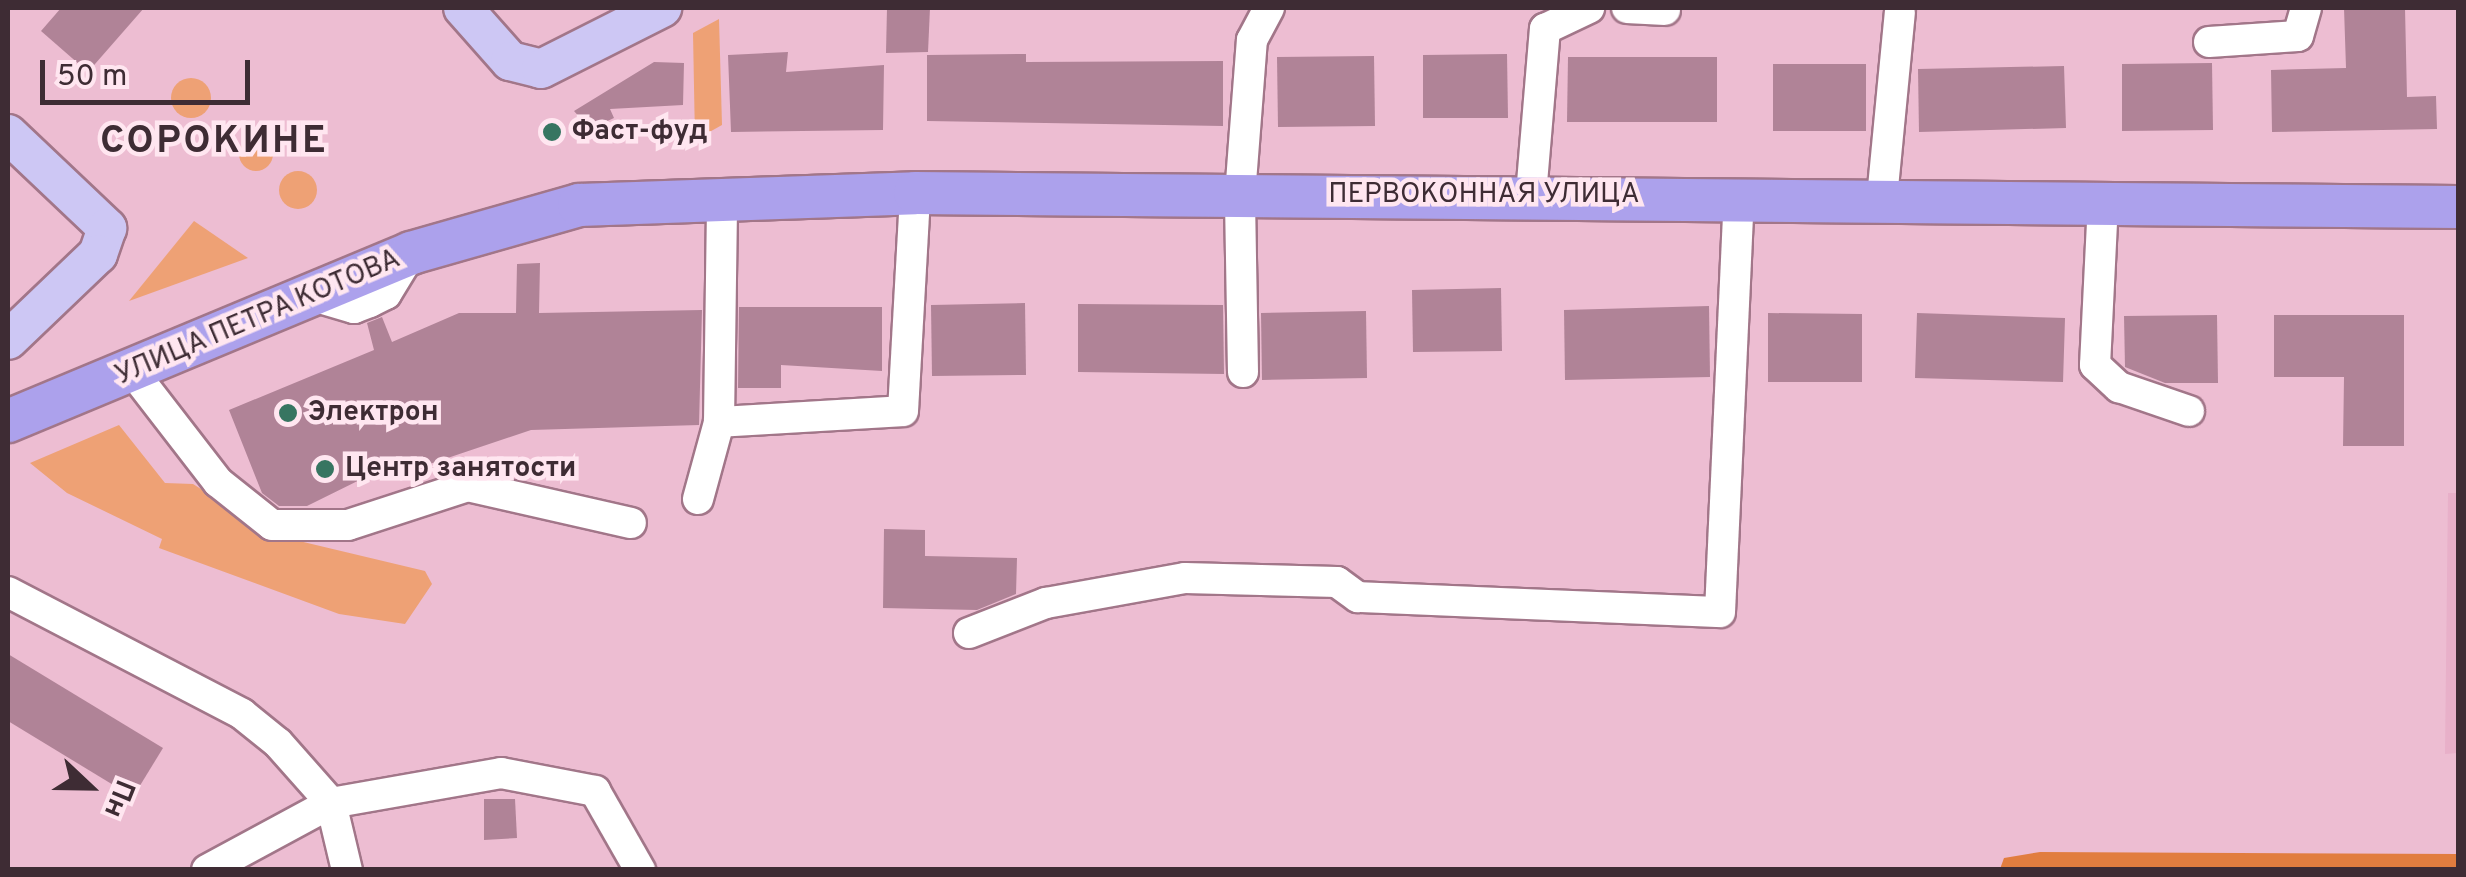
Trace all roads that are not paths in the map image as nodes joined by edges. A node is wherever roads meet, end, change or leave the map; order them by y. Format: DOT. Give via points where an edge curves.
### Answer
graph roads {
  1 [pos="463,8"];
  2 [pos="662,8"];
  3 [pos="1269,8"];
  4 [pos="1588,8"];
  5 [pos="1627,8"];
  6 [pos="2306,8"];
  7 [pos="1665,10"];
  8 [pos="1900,12"];
  9 [pos="2209,42"];
  10 [pos="8,134"];
  11 [pos="915,193"];
  12 [pos="1240,194"];
  13 [pos="1530,195"];
  14 [pos="1739,196"];
  15 [pos="722,198"];
  16 [pos="1882,198"];
  17 [pos="2103,202"];
  18 [pos="2458,206"];
  19 [pos="511,219"];
  20 [pos="8,340"];
  21 [pos="133,372"];
  22 [pos="1243,372"];
  23 [pos="2190,411"];
  24 [pos="8,421"];
  25 [pos="719,422"];
  26 [pos="698,499"];
  27 [pos="630,523"];
  28 [pos="8,592"];
  29 [pos="969,633"];
  30 [pos="331,803"];
  31 [pos="347,869"];
  32 [pos="207,870"];
  33 [pos="640,870"];
  1 -- 2 [label="main road" via="510,61 541,69"];
  3 -- 12 [label="street" via="1252,40"];
  4 -- 13 [label="street" via="1545,30"];
  5 -- 7 [label="street"];
  6 -- 9 [label="street" via="2298,36"];
  8 -- 16 [label="street"];
  10 -- 20 [label="main road" via="107,228 98,254"];
  11 -- 12 [label="highway, ПЕРВОКОННАЯ УЛИЦА"];
  11 -- 15 [label="highway, ПЕРВОКОННАЯ УЛИЦА"];
  11 -- 25 [label="street" via="902,411"];
  12 -- 13 [label="highway, ПЕРВОКОННАЯ УЛИЦА"];
  12 -- 22 [label="street"];
  13 -- 14 [label="highway, ПЕРВОКОННАЯ УЛИЦА"];
  14 -- 16 [label="highway, ПЕРВОКОННАЯ УЛИЦА"];
  14 -- 29 [label="street" via="1720,612 1358,597 1337,582 1185,578 1046,603"];
  15 -- 19 [label="highway, ПЕРВОКОННАЯ УЛИЦА" via="579,205"];
  15 -- 25 [label="street"];
  16 -- 17 [label="highway, ПЕРВОКОННАЯ УЛИЦА"];
  17 -- 18 [label="highway, ПЕРВОКОННАЯ УЛИЦА"];
  17 -- 23 [label="street" via="2095,365 2119,387"];
  19 -- 21 [label="highway, УЛИЦА ПЕТРА КОТОВА" via="411,253"];
  21 -- 24 [label="highway, УЛИЦА ПЕТРА КОТОВА"];
  21 -- 27 [label="street" via="218,482 272,525 348,525 468,486"];
  25 -- 26 [label="street"];
  28 -- 30 [label="street" via="242,714"];
  30 -- 31 [label="street"];
  30 -- 32 [label="street"];
  30 -- 33 [label="street" via="501,773 595,791"];
}
